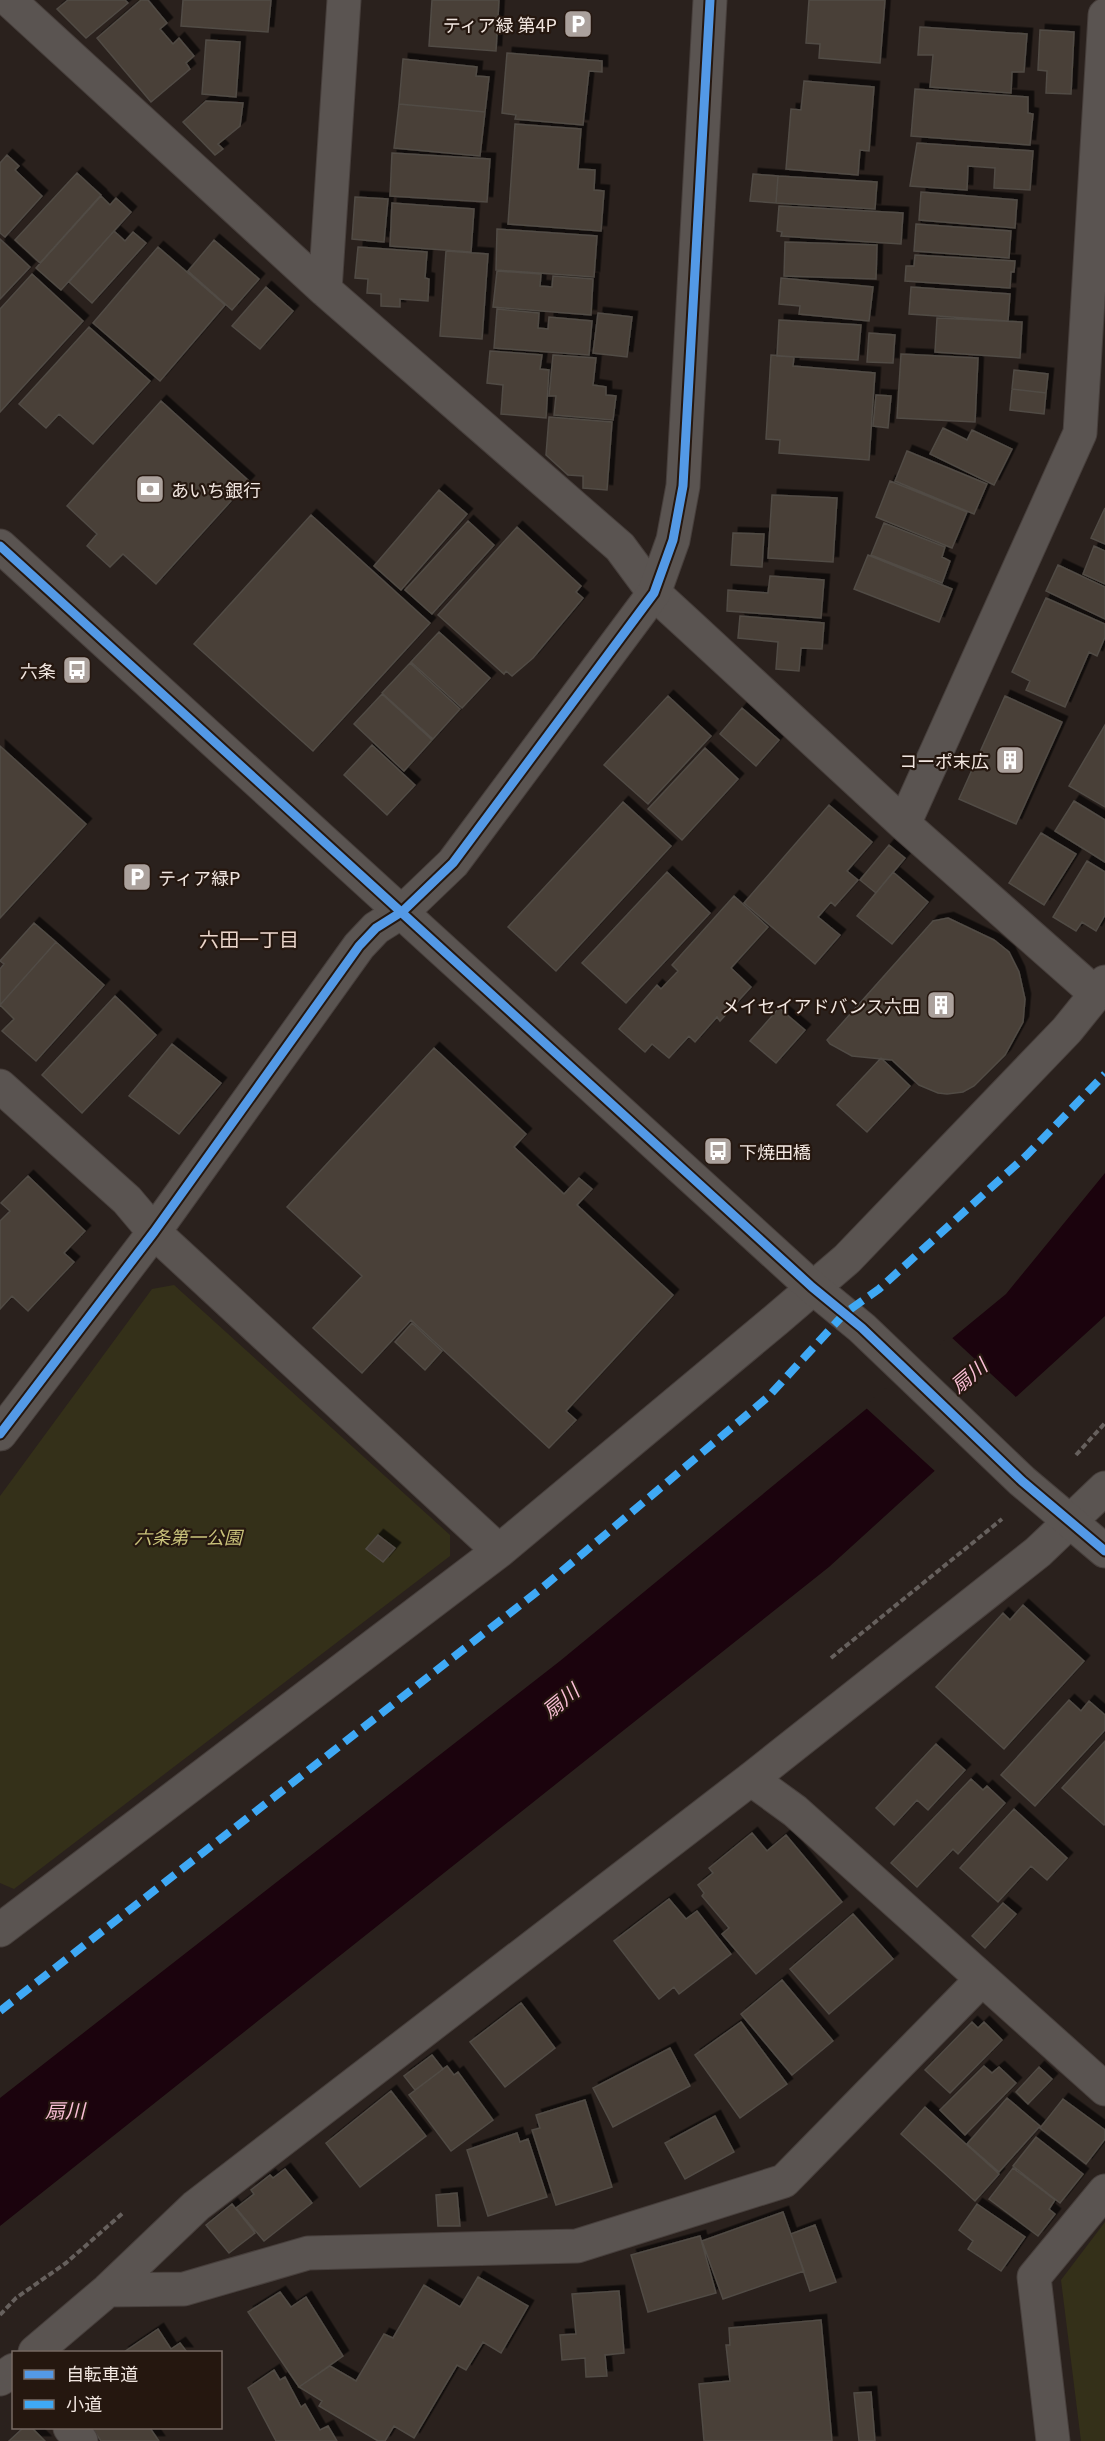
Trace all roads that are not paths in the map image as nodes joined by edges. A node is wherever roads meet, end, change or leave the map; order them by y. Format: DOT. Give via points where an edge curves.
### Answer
graph roads {
  1 [pos="344,0"];
  2 [pos="710,0"];
  3 [pos="8,4"];
  4 [pos="1105,15"];
  5 [pos="325,290"];
  6 [pos="0,546"];
  7 [pos="654,592"];
  8 [pos="904,824"];
  9 [pos="403,911"];
  10 [pos="1101,988"];
  11 [pos="0,1086"];
  12 [pos="154,1232"];
  13 [pos="812,1287"];
  14 [pos="0,1434"];
  15 [pos="1105,1488"];
  16 [pos="1070,1520"];
  17 [pos="499,1551"];
  18 [pos="1105,1551"];
  19 [pos="752,1779"];
  20 [pos="0,1930"];
  21 [pos="982,1979"];
  22 [pos="1105,2088"];
  23 [pos="1105,2191"];
  24 [pos="108,2290"];
  25 [pos="36,2351"];
  26 [pos="72,2429"];
  27 [pos="81,2441"];
  28 [pos="1053,2441"];
  1 -- 5 [label="street"];
  2 -- 7 [label="street" via="683,486 673,540"];
  3 -- 5 [label="street"];
  4 -- 8 [label="street" via="1080,433"];
  5 -- 7 [label="street" via="620,547"];
  6 -- 9 [label="street"];
  7 -- 8 [label="street"];
  7 -- 9 [label="street" via="453,863"];
  8 -- 10 [label="street"];
  9 -- 12 [label="street" via="376,928 359,946"];
  9 -- 13 [label="street"];
  10 -- 13 [label="street" via="1067,1030 847,1259"];
  11 -- 12 [label="street" via="127,1200"];
  12 -- 14 [label="street"];
  12 -- 17 [label="street"];
  13 -- 16 [label="street" via="862,1328 1022,1481"];
  13 -- 17 [label="street"];
  15 -- 16 [label="street"];
  16 -- 18 [label="street"];
  16 -- 19 [label="street" via="1038,1552"];
  17 -- 20 [label="street"];
  19 -- 21 [label="street" via="795,1811"];
  19 -- 24 [label="street" via="196,2205"];
  21 -- 22 [label="street"];
  21 -- 24 [label="street" via="784,2181 577,2246 308,2253 184,2289"];
  23 -- 28 [label="street" via="1034,2277"];
  24 -- 25 [label="street"];
  26 -- 27 [label="street"];
}
